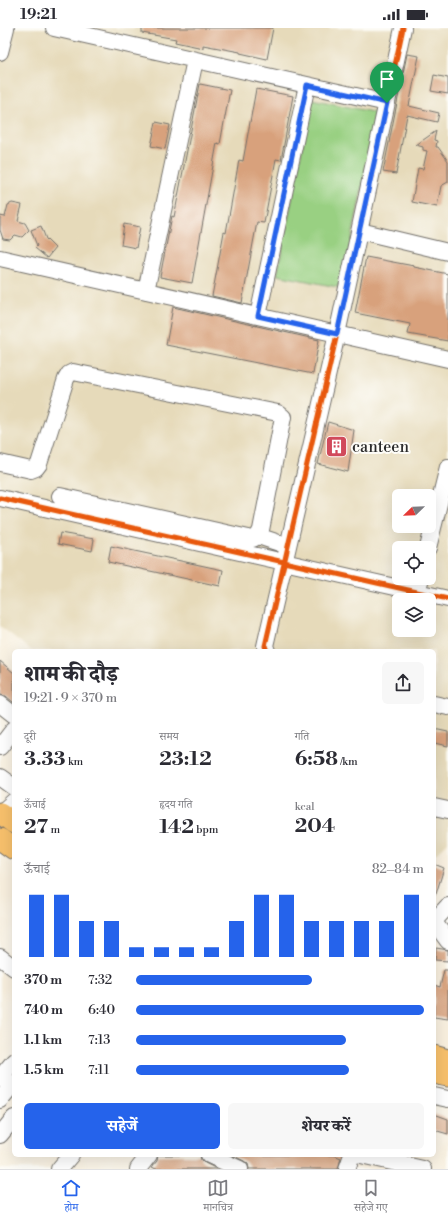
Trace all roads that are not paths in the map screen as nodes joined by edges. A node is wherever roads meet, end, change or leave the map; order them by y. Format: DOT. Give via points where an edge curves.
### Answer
graph roads {
  1 [pos="6,28"];
  2 [pos="54,28"];
  3 [pos="403,28"];
  4 [pos="0,52"];
  5 [pos="195,60"];
  6 [pos="307,85"];
  7 [pos="387,103"];
  8 [pos="360,231"];
  9 [pos="448,252"];
  10 [pos="0,258"];
  11 [pos="146,291"];
  12 [pos="258,316"];
  13 [pos="337,334"];
  14 [pos="448,359"];
  15 [pos="0,463"];
  16 [pos="448,467"];
  17 [pos="60,496"];
  18 [pos="0,498"];
  19 [pos="258,536"];
  20 [pos="430,541"];
  21 [pos="288,546"];
  22 [pos="284,563"];
  23 [pos="392,581"];
  24 [pos="419,585"];
  25 [pos="448,599"];
  26 [pos="266,649"];
  27 [pos="0,704"];
  28 [pos="436,704"];
  29 [pos="448,707"];
  30 [pos="12,713"];
  31 [pos="12,732"];
  32 [pos="0,747"];
  33 [pos="0,777"];
  34 [pos="12,786"];
  35 [pos="436,807"];
  36 [pos="448,810"];
  37 [pos="0,839"];
  38 [pos="12,848"];
  39 [pos="448,906"];
  40 [pos="436,920"];
  41 [pos="436,925"];
  42 [pos="448,941"];
  43 [pos="0,957"];
  44 [pos="12,966"];
  45 [pos="436,1057"];
  46 [pos="448,1060"];
  47 [pos="12,1063"];
  48 [pos="436,1073"];
  49 [pos="448,1076"];
  50 [pos="0,1078"];
  51 [pos="12,1085"];
  52 [pos="436,1096"];
  53 [pos="448,1099"];
  54 [pos="0,1100"];
  55 [pos="12,1120"];
  56 [pos="0,1135"];
  57 [pos="69,1157"];
  58 [pos="147,1157"];
  59 [pos="213,1157"];
  60 [pos="351,1157"];
  61 [pos="370,1157"];
  62 [pos="59,1169"];
  63 [pos="138,1169"];
  64 [pos="240,1169"];
  65 [pos="347,1169"];
  66 [pos="423,1169"];
  1 -- 4 [label="street"];
  2 -- 5 [label="street"];
  3 -- 7 [label="street"];
  5 -- 6 [label="street"];
  5 -- 11 [label="street"];
  6 -- 7 [label="street"];
  6 -- 12 [label="street"];
  7 -- 8 [label="street"];
  8 -- 9 [label="street"];
  8 -- 13 [label="street"];
  10 -- 11 [label="street"];
  11 -- 12 [label="street"];
  12 -- 13 [label="street"];
  13 -- 14 [label="street"];
  13 -- 21 [label="street"];
  15 -- 19 [label="street" via="31,470 36,468 66,379 73,372 278,414 282,417 282,423"];
  16 -- 20 [label="street"];
  17 -- 19 [label="street" via="253,538"];
  18 -- 22 [label="street"];
  19 -- 21 [label="street"];
  21 -- 22 [label="street"];
  22 -- 23 [label="street"];
  22 -- 26 [label="street"];
  24 -- 25 [label="street"];
  27 -- 30 [label="street"];
  28 -- 29 [label="street"];
  31 -- 32 [label="street"];
  33 -- 34 [label="street"];
  35 -- 36 [label="street"];
  37 -- 38 [label="main road"];
  39 -- 40 [label="street"];
  41 -- 42 [label="street"];
  43 -- 44 [label="street"];
  45 -- 46 [label="main road"];
  47 -- 50 [label="street"];
  48 -- 49 [label="main road"];
  51 -- 54 [label="street"];
  52 -- 53 [label="street"];
  55 -- 56 [label="street"];
  57 -- 62 [label="street"];
  58 -- 63 [label="street"];
  59 -- 64 [label="street"];
  60 -- 65 [label="street"];
  61 -- 66 [label="street"];
}
